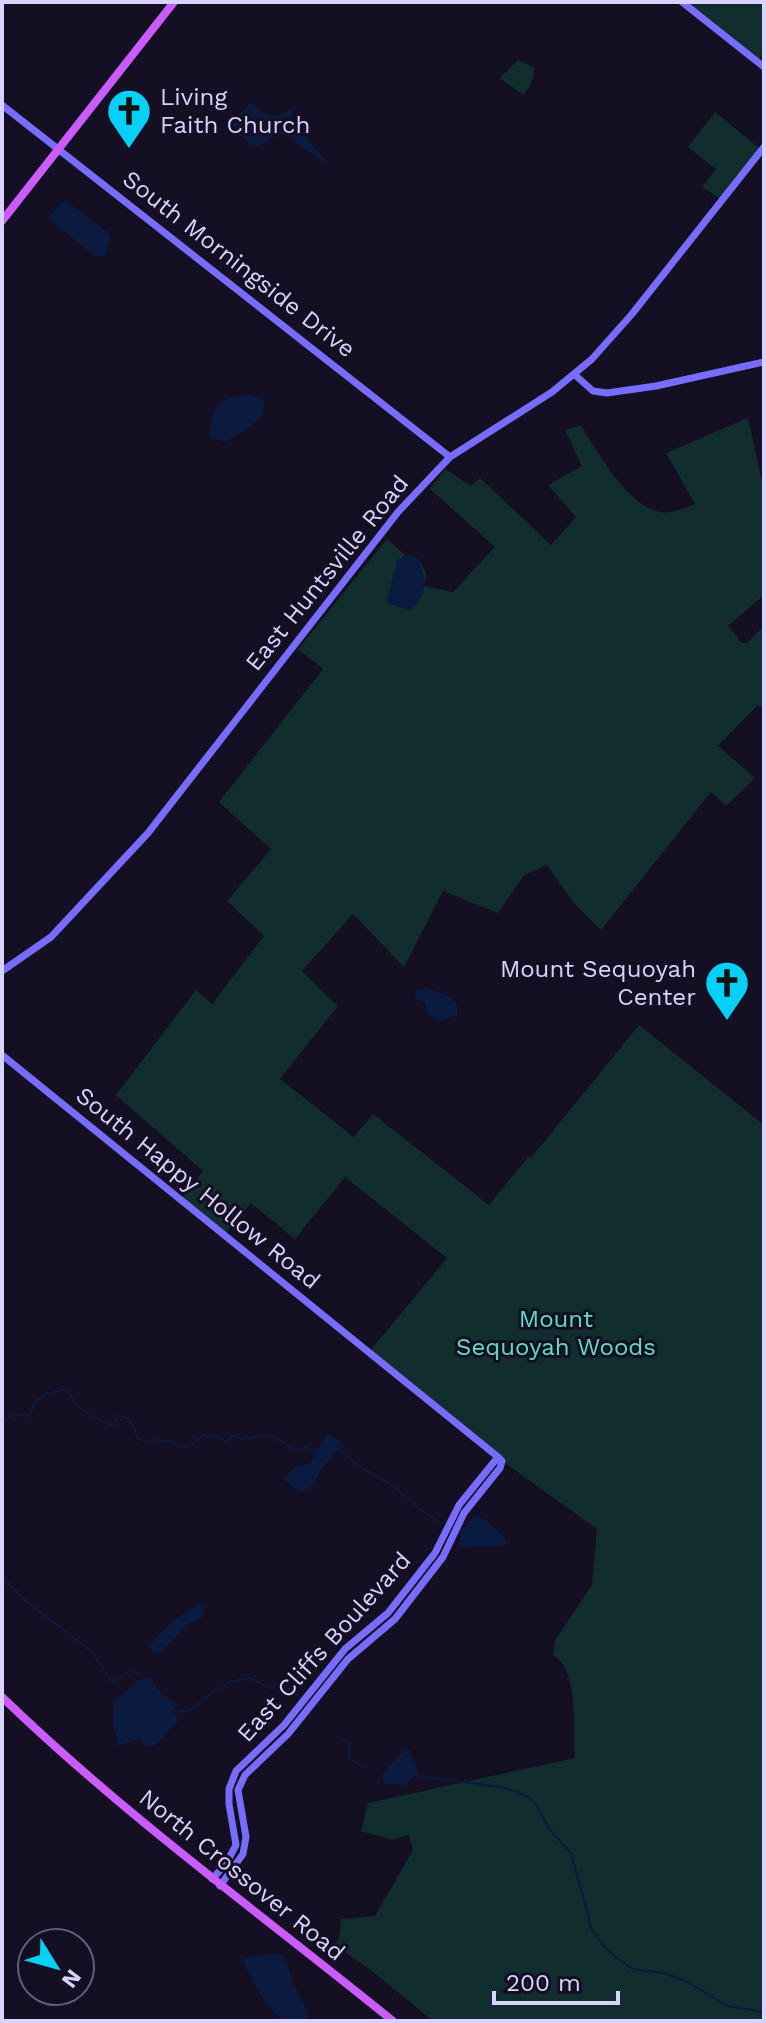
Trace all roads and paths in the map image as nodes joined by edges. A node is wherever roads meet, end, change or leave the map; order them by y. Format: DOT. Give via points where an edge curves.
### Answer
graph roads {
  1 [pos="174,2"];
  2 [pos="682,2"];
  3 [pos="764,67"];
  4 [pos="2,105"];
  5 [pos="764,147"];
  6 [pos="60,149"];
  7 [pos="2,221"];
  8 [pos="764,362"];
  9 [pos="575,375"];
  10 [pos="450,457"];
  11 [pos="2,971"];
  12 [pos="2,1055"];
  13 [pos="498,1457"];
  14 [pos="461,1510"];
  15 [pos="2,1697"];
  16 [pos="212,1879"];
  17 [pos="220,1886"];
  18 [pos="393,2021"];
  1 -- 6 [label="main road"];
  2 -- 3 [label="street"];
  4 -- 6 [label="street, South Morningside Drive"];
  5 -- 9 [label="street, East Huntsville Road" via="616,333"];
  6 -- 7 [label="main road"];
  6 -- 10 [label="street, South Morningside Drive"];
  8 -- 9 [label="street" via="598,394"];
  9 -- 10 [label="street, East Huntsville Road"];
  10 -- 11 [label="street, East Huntsville Road" via="383,530 140,843 51,937"];
  12 -- 13 [label="street, South Happy Hollow Road"];
  13 -- 14 [label="street, East Cliffs Boulevard" via="500,1468"];
  14 -- 16 [label="street, East Cliffs Boulevard" via="388,1613 345,1649 284,1725 236,1771 229,1789 236,1845"];
  14 -- 17 [label="street, East Cliffs Boulevard" via="443,1557 395,1619 348,1659 288,1734 245,1775 238,1790 246,1837 243,1854"];
  15 -- 16 [label="main road, North Crossover Road"];
  16 -- 17 [label="main road, North Crossover Road"];
  17 -- 18 [label="main road, North Crossover Road"];
}
